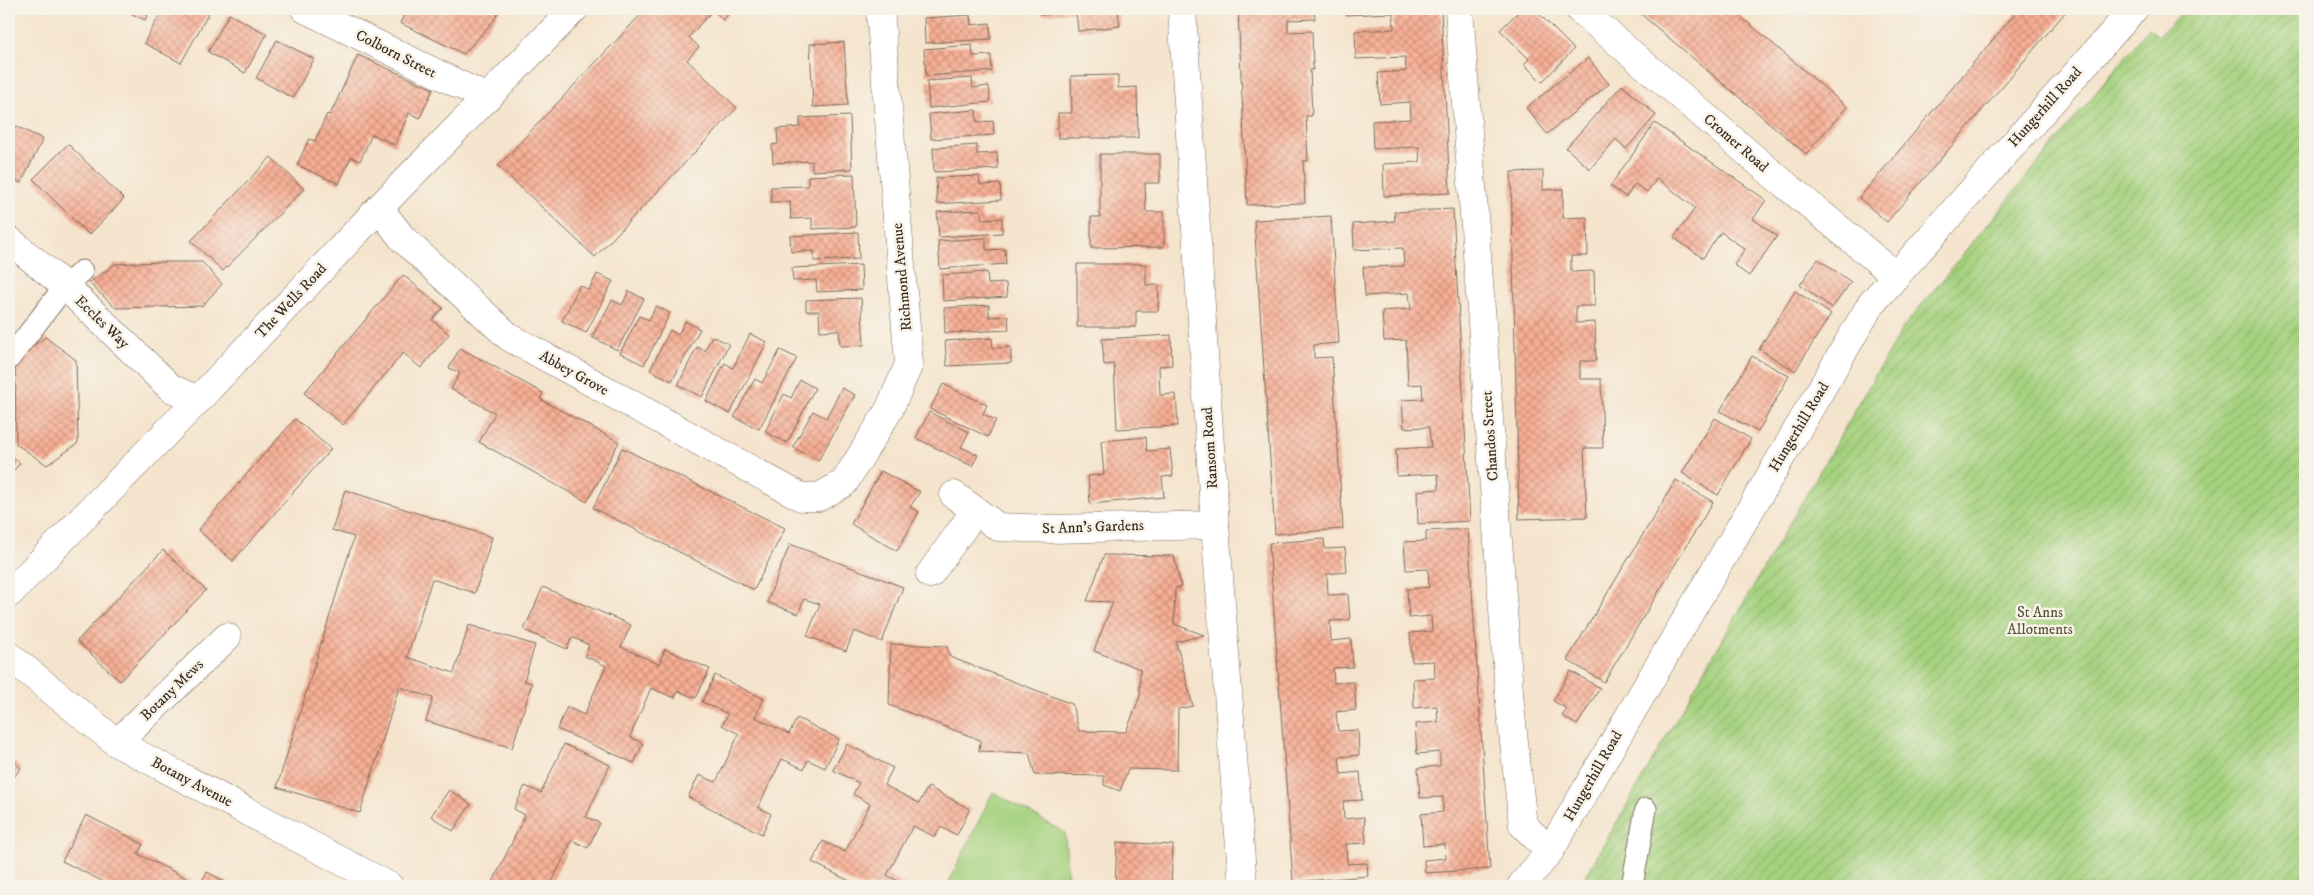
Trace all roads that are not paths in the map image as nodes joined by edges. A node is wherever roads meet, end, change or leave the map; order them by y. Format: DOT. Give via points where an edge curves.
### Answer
graph roads {
  1 [pos="305,9"];
  2 [pos="574,9"];
  3 [pos="880,9"];
  4 [pos="1182,9"];
  5 [pos="1460,9"];
  6 [pos="1579,9"];
  7 [pos="2134,9"];
  8 [pos="487,98"];
  9 [pos="379,208"];
  10 [pos="9,240"];
  11 [pos="1895,275"];
  12 [pos="73,279"];
  13 [pos="9,359"];
  14 [pos="198,400"];
  15 [pos="801,497"];
  16 [pos="1215,525"];
  17 [pos="930,574"];
  18 [pos="9,594"];
  19 [pos="227,637"];
  20 [pos="9,656"];
  21 [pos="117,743"];
  22 [pos="1646,809"];
  23 [pos="1550,851"];
  24 [pos="390,886"];
  25 [pos="1243,886"];
  26 [pos="1521,886"];
  27 [pos="1632,886"];
  1 -- 8 [label="street, Colborn Street"];
  2 -- 8 [label="street, The Wells Road"];
  3 -- 15 [label="street, Richmond Avenue" via="909,364 889,410 844,483 819,497"];
  4 -- 16 [label="street, Ransom Road"];
  5 -- 23 [label="street, Chandos Street" via="1510,705 1523,825"];
  6 -- 11 [label="street, Cromer Road"];
  7 -- 11 [label="street, Hungerhill Road"];
  8 -- 9 [label="street, The Wells Road"];
  9 -- 14 [label="street, The Wells Road"];
  9 -- 15 [label="street, Abbey Grove" via="403,239 509,337"];
  10 -- 12 [label="street, Eccles Way"];
  11 -- 23 [label="street, Hungerhill Road" via="1871,304"];
  12 -- 13 [label="lane"];
  12 -- 14 [label="street, Eccles Way" via="171,388"];
  14 -- 18 [label="street, The Wells Road"];
  16 -- 17 [label="street, St Ann's Gardens" via="998,527 964,503"];
  16 -- 25 [label="street, Ransom Road"];
  19 -- 21 [label="street, Botany Mews"];
  20 -- 21 [label="street, Botany Avenue"];
  21 -- 24 [label="street, Botany Avenue"];
  22 -- 27 [label="lane"];
  23 -- 26 [label="street, Hungerhill Road"];
}
